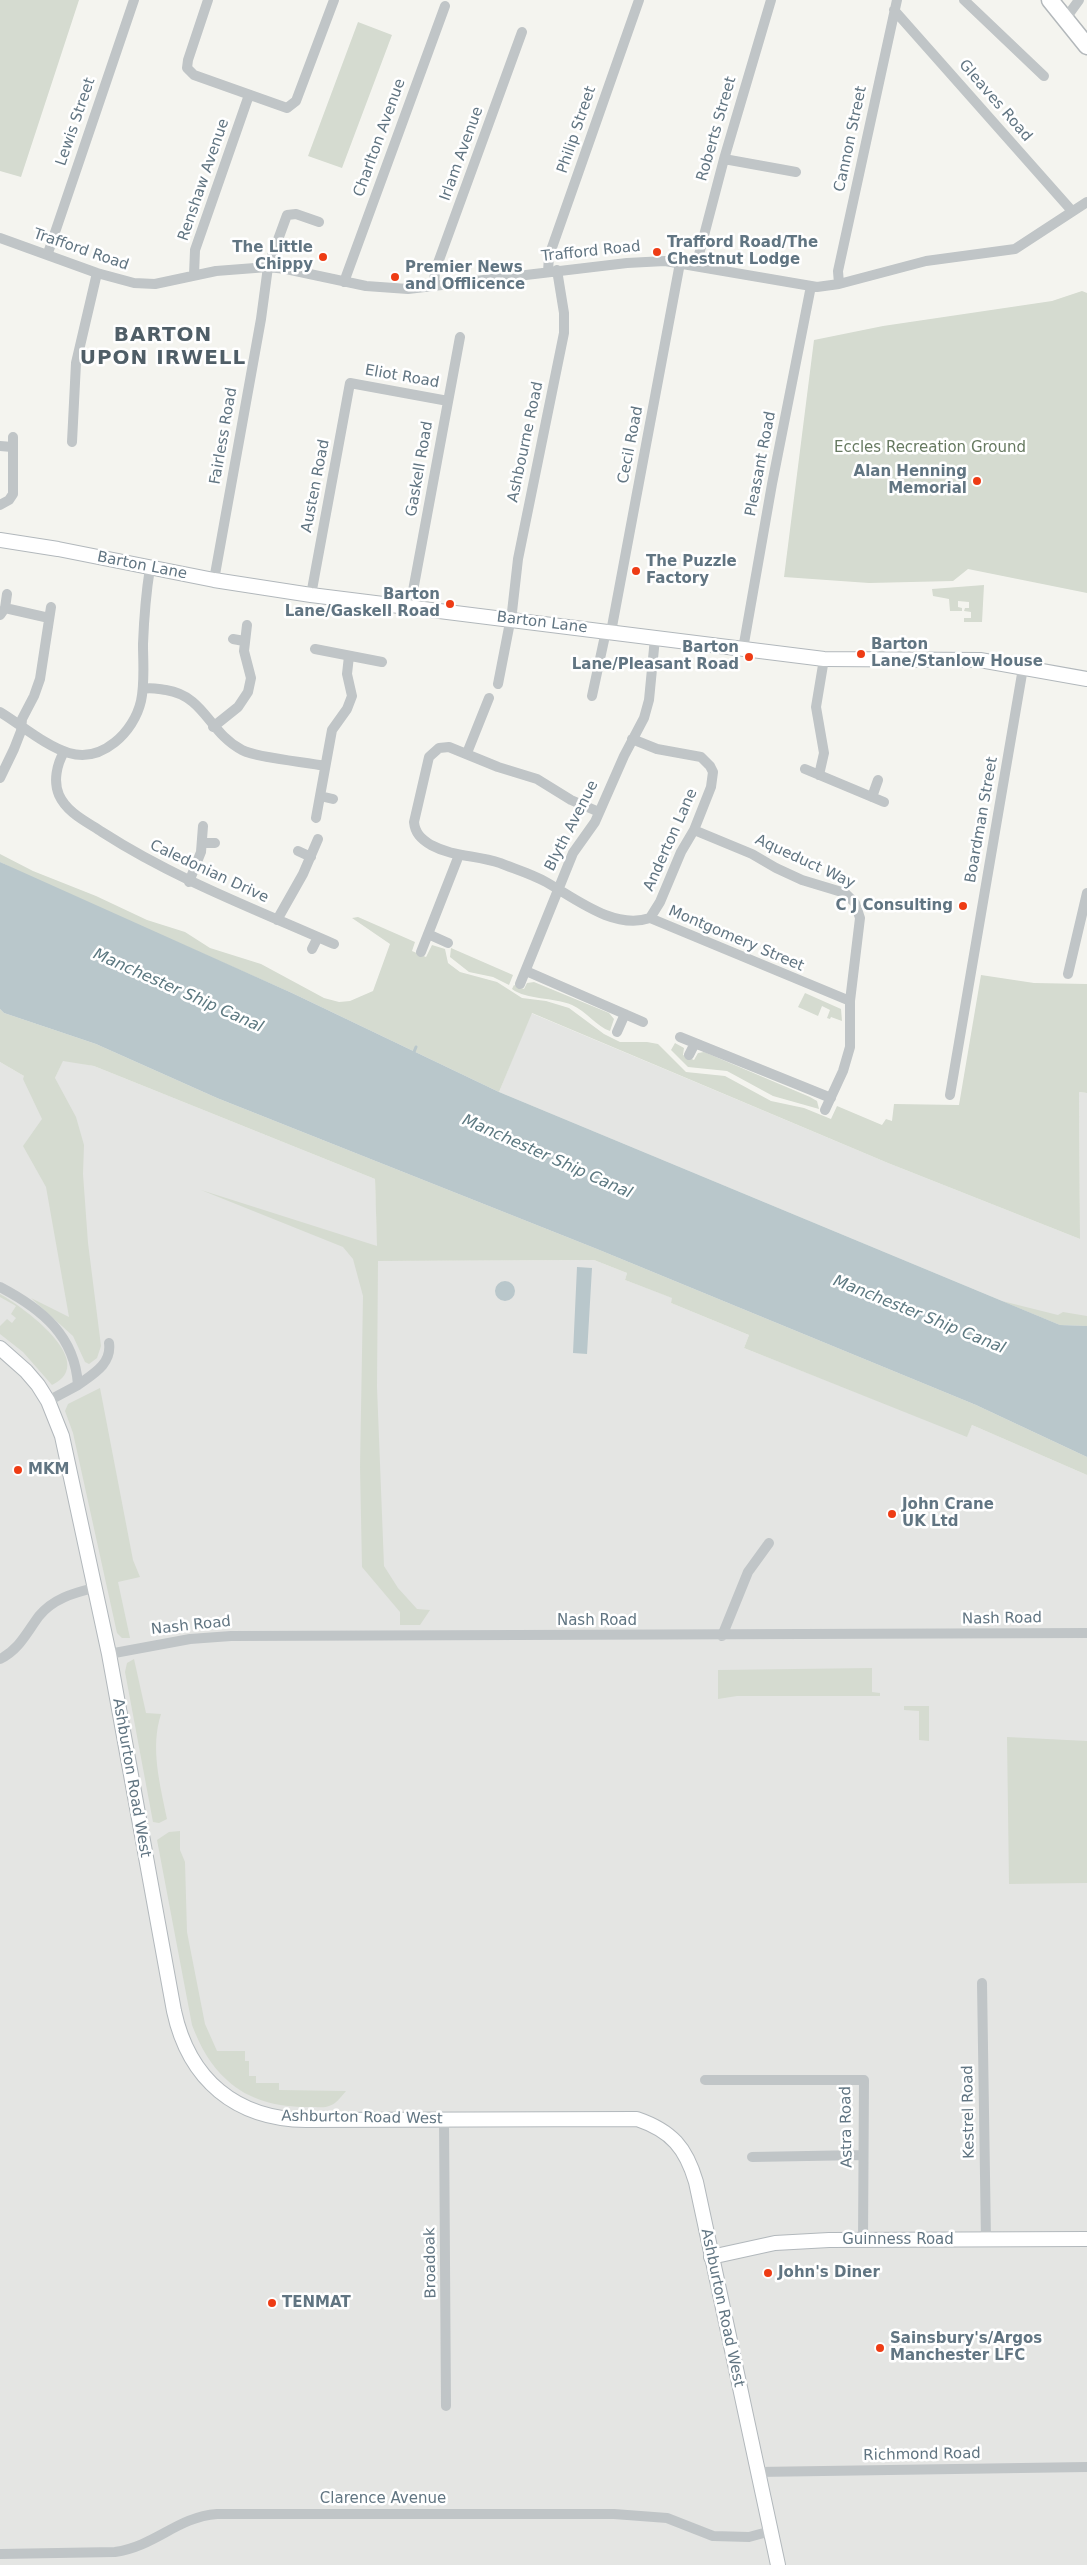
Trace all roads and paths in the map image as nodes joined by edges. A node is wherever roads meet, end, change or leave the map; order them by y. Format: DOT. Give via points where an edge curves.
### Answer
graph roads {
  1 [pos="134,0"];
  2 [pos="208,0"];
  3 [pos="334,0"];
  4 [pos="639,0"];
  5 [pos="771,0"];
  6 [pos="964,0"];
  7 [pos="1050,0"];
  8 [pos="1079,0"];
  9 [pos="896,5"];
  10 [pos="444,6"];
  11 [pos="1066,18"];
  12 [pos="522,32"];
  13 [pos="1087,46"];
  14 [pos="1044,76"];
  15 [pos="249,95"];
  16 [pos="724,159"];
  17 [pos="796,172"];
  18 [pos="1087,202"];
  19 [pos="1072,211"];
  20 [pos="319,222"];
  21 [pos="0,238"];
  22 [pos="48,253"];
  23 [pos="680,264"];
  24 [pos="696,266"];
  25 [pos="268,268"];
  26 [pos="553,271"];
  27 [pos="97,273"];
  28 [pos="194,275"];
  29 [pos="344,282"];
  30 [pos="839,284"];
  31 [pos="434,286"];
  32 [pos="811,286"];
  33 [pos="460,336"];
  34 [pos="350,384"];
  35 [pos="448,401"];
  36 [pos="72,442"];
  37 [pos="0,446"];
  38 [pos="0,506"];
  39 [pos="0,540"];
  40 [pos="150,568"];
  41 [pos="214,580"];
  42 [pos="7,594"];
  43 [pos="311,595"];
  44 [pos="51,607"];
  45 [pos="410,607"];
  46 [pos="2,612"];
  47 [pos="50,618"];
  48 [pos="510,619"];
  49 [pos="247,625"];
  50 [pos="608,632"];
  51 [pos="655,638"];
  52 [pos="315,649"];
  53 [pos="743,649"];
  54 [pos="349,656"];
  55 [pos="824,659"];
  56 [pos="382,662"];
  57 [pos="1023,668"];
  58 [pos="1087,679"];
  59 [pos="498,684"];
  60 [pos="143,689"];
  61 [pos="592,696"];
  62 [pos="489,698"];
  63 [pos="0,712"];
  64 [pos="21,725"];
  65 [pos="213,726"];
  66 [pos="632,739"];
  67 [pos="64,752"];
  68 [pos="467,753"];
  69 [pos="325,766"];
  70 [pos="805,769"];
  71 [pos="819,775"];
  72 [pos="0,778"];
  73 [pos="878,780"];
  74 [pos="320,796"];
  75 [pos="872,797"];
  76 [pos="334,799"];
  77 [pos="884,802"];
  78 [pos="599,812"];
  79 [pos="316,818"];
  80 [pos="203,826"];
  81 [pos="694,830"];
  82 [pos="318,839"];
  83 [pos="203,843"];
  84 [pos="215,843"];
  85 [pos="298,851"];
  86 [pos="459,855"];
  87 [pos="311,856"];
  88 [pos="189,882"];
  89 [pos="558,889"];
  90 [pos="1087,893"];
  91 [pos="650,918"];
  92 [pos="277,920"];
  93 [pos="428,934"];
  94 [pos="318,937"];
  95 [pos="448,943"];
  96 [pos="334,944"];
  97 [pos="312,949"];
  98 [pos="421,952"];
  99 [pos="526,971"];
  100 [pos="1068,974"];
  101 [pos="520,984"];
  102 [pos="850,1001"];
  103 [pos="625,1014"];
  104 [pos="643,1022"];
  105 [pos="617,1032"];
  106 [pos="680,1037"];
  107 [pos="694,1043"];
  108 [pos="689,1055"];
  109 [pos="950,1095"];
  110 [pos="830,1098"];
  111 [pos="825,1110"];
  112 [pos="0,1287"];
  113 [pos="109,1343"];
  114 [pos="0,1348"];
  115 [pos="78,1385"];
  116 [pos="48,1402"];
  117 [pos="769,1543"];
  118 [pos="94,1588"];
  119 [pos="1087,1633"];
  120 [pos="722,1636"];
  121 [pos="109,1654"];
  122 [pos="0,1659"];
  123 [pos="982,1983"];
  124 [pos="705,2080"];
  125 [pos="444,2119"];
  126 [pos="864,2155"];
  127 [pos="752,2157"];
  128 [pos="1087,2239"];
  129 [pos="862,2240"];
  130 [pos="986,2240"];
  131 [pos="711,2257"];
  132 [pos="446,2406"];
  133 [pos="1087,2467"];
  134 [pos="758,2472"];
  135 [pos="771,2531"];
  136 [pos="0,2554"];
  137 [pos="778,2565"];
  1 -- 22 [label="street, Lewis Street"];
  2 -- 15 [label="street" via="187,68 194,75"];
  3 -- 15 [label="street" via="291,107 283,108"];
  4 -- 26 [label="street, Philip Street" via="549,256"];
  5 -- 16 [label="street, Roberts Street"];
  6 -- 14 [label="street"];
  7 -- 11 [label="main road"];
  8 -- 11 [label="street"];
  9 -- 19 [label="street, Gleaves Road"];
  9 -- 30 [label="street, Cannon Street" via="838,271"];
  10 -- 29 [label="street, Charlton Avenue"];
  11 -- 13 [label="main road"];
  12 -- 31 [label="street, Irlam Avenue" via="435,271"];
  15 -- 28 [label="street, Renshaw Avenue" via="195,250"];
  16 -- 17 [label="street"];
  16 -- 24 [label="street, Roberts Street"];
  18 -- 19 [label="street, Trafford Road"];
  19 -- 30 [label="street, Trafford Road" via="1015,249 926,261"];
  20 -- 25 [label="street, Fairless Road" via="296,214 287,215"];
  21 -- 22 [label="street, Trafford Road"];
  22 -- 27 [label="street, Trafford Road"];
  23 -- 24 [label="street, Trafford Road"];
  23 -- 26 [label="street, Trafford Road" via="648,261"];
  23 -- 50 [label="street, Cecil Road"];
  24 -- 32 [label="street, Trafford Road"];
  25 -- 28 [label="street, Trafford Road"];
  25 -- 29 [label="street, Trafford Road"];
  25 -- 41 [label="street, Fairless Road"];
  26 -- 31 [label="street, Trafford Road"];
  26 -- 48 [label="street, Ashbourne Road" via="564,313 564,333 518,559"];
  27 -- 28 [label="street, Trafford Road" via="134,283 155,284"];
  27 -- 36 [label="street" via="76,363"];
  29 -- 31 [label="street, Trafford Road" via="388,288"];
  30 -- 32 [label="street, Trafford Road"];
  32 -- 53 [label="street, Pleasant Road"];
  33 -- 35 [label="street, Gaskell Road"];
  34 -- 35 [label="street, Eliot Road"];
  34 -- 43 [label="street, Austen Road"];
  35 -- 45 [label="street, Gaskell Road"];
  37 -- 38 [label="street" via="13,442 13,494"];
  39 -- 40 [label="main road, Barton Lane"];
  40 -- 41 [label="main road, Barton Lane"];
  40 -- 60 [label="street" via="143,632"];
  41 -- 43 [label="main road, Barton Lane"];
  42 -- 46 [label="street"];
  43 -- 45 [label="main road, Barton Lane"];
  44 -- 47 [label="street"];
  45 -- 48 [label="main road, Barton Lane"];
  46 -- 47 [label="street"];
  47 -- 64 [label="street" via="40,679"];
  48 -- 50 [label="main road, Barton Lane"];
  48 -- 59 [label="street, Ashbourne Road"];
  49 -- 65 [label="street" via="239,640 251,678 248,692 238,708"];
  50 -- 51 [label="main road, Barton Lane"];
  50 -- 61 [label="street, Cecil Road"];
  51 -- 53 [label="main road, Barton Lane"];
  51 -- 66 [label="street, Blyth Avenue" via="649,700 644,718"];
  52 -- 54 [label="street"];
  53 -- 55 [label="main road, Barton Lane"];
  54 -- 56 [label="street"];
  54 -- 69 [label="street" via="347,669 351,702 332,730"];
  55 -- 57 [label="main road, Barton Lane" via="980,660"];
  55 -- 71 [label="street" via="816,707 824,753"];
  57 -- 58 [label="main road, Barton Lane"];
  57 -- 109 [label="street, Boardman Street"];
  60 -- 65 [label="street" via="186,696"];
  60 -- 67 [label="street" via="134,720 115,743 89,755"];
  62 -- 68 [label="street"];
  63 -- 64 [label="street"];
  64 -- 67 [label="street"];
  64 -- 72 [label="street" via="22,731"];
  65 -- 69 [label="street" via="223,737 245,751"];
  66 -- 78 [label="street, Blyth Avenue"];
  66 -- 81 [label="street, Anderton Lane" via="657,749 695,755 710,766 713,772 711,787"];
  67 -- 88 [label="street, Caledonian Drive" via="57,770 57,787 70,811 136,854"];
  68 -- 78 [label="street, Montgomery Street" via="537,779 571,800"];
  68 -- 86 [label="street, Montgomery Street" via="444,747 429,757 414,822 423,840"];
  69 -- 74 [label="street"];
  70 -- 71 [label="street"];
  71 -- 75 [label="street"];
  73 -- 75 [label="street"];
  74 -- 76 [label="street"];
  74 -- 79 [label="street"];
  75 -- 77 [label="street"];
  78 -- 89 [label="street, Blyth Avenue" via="573,853"];
  80 -- 83 [label="street"];
  81 -- 91 [label="street, Anderton Lane"];
  81 -- 102 [label="street, Aqueduct Way" via="752,854 784,872 851,897 860,918"];
  82 -- 87 [label="street"];
  83 -- 84 [label="street"];
  83 -- 88 [label="street"];
  85 -- 87 [label="street"];
  86 -- 89 [label="street, Montgomery Street" via="500,863"];
  86 -- 93 [label="street"];
  87 -- 92 [label="street"];
  88 -- 92 [label="street, Caledonian Drive"];
  89 -- 91 [label="street, Montgomery Street" via="574,900 622,921"];
  89 -- 99 [label="street, Blyth Avenue"];
  90 -- 100 [label="street"];
  91 -- 102 [label="street, Montgomery Street"];
  92 -- 94 [label="street, Caledonian Drive"];
  93 -- 95 [label="street"];
  93 -- 98 [label="street"];
  94 -- 96 [label="street, Caledonian Drive"];
  94 -- 97 [label="street"];
  99 -- 101 [label="street, Blyth Avenue"];
  99 -- 103 [label="street"];
  102 -- 110 [label="street, Aqueduct Way" via="850,1047"];
  103 -- 104 [label="street"];
  103 -- 105 [label="street"];
  106 -- 107 [label="street"];
  107 -- 108 [label="street"];
  107 -- 110 [label="street"];
  110 -- 111 [label="street, Aqueduct Way"];
  112 -- 115 [label="street" via="32,1307 59,1332 72,1353"];
  113 -- 115 [label="street" via="110,1352 103,1366"];
  114 -- 116 [label="main road, Ashburton Road West" via="26,1371"];
  115 -- 116 [label="street"];
  116 -- 118 [label="main road, Ashburton Road West" via="66,1453"];
  117 -- 120 [label="street" via="748,1572"];
  118 -- 121 [label="main road, Ashburton Road West"];
  118 -- 122 [label="street" via="66,1596 49,1607 20,1644"];
  119 -- 120 [label="street, Nash Road"];
  120 -- 121 [label="street, Nash Road" via="224,1636 165,1642"];
  121 -- 125 [label="main road, Ashburton Road West" via="174,2012 183,2044 199,2069 216,2088 237,2103 272,2117 306,2120"];
  123 -- 130 [label="street, Kestrel Road"];
  124 -- 126 [label="street, Astra Road" via="864,2080"];
  125 -- 131 [label="main road, Ashburton Road West" via="637,2119 651,2124 684,2150"];
  125 -- 132 [label="street, Broadoak"];
  126 -- 127 [label="street"];
  126 -- 129 [label="street, Astra Road"];
  128 -- 130 [label="main road, Guinness Road"];
  129 -- 130 [label="main road, Guinness Road"];
  129 -- 131 [label="main road, Guinness Road" via="775,2243"];
  131 -- 134 [label="main road, Ashburton Road West"];
  133 -- 134 [label="street, Richmond Road"];
  134 -- 135 [label="main road, Ashburton Road West"];
  135 -- 136 [label="street, Clarence Avenue" via="750,2537 713,2536 667,2518 614,2514 217,2514 190,2519 132,2550"];
  135 -- 137 [label="main road, Ashburton Road West"];
}
